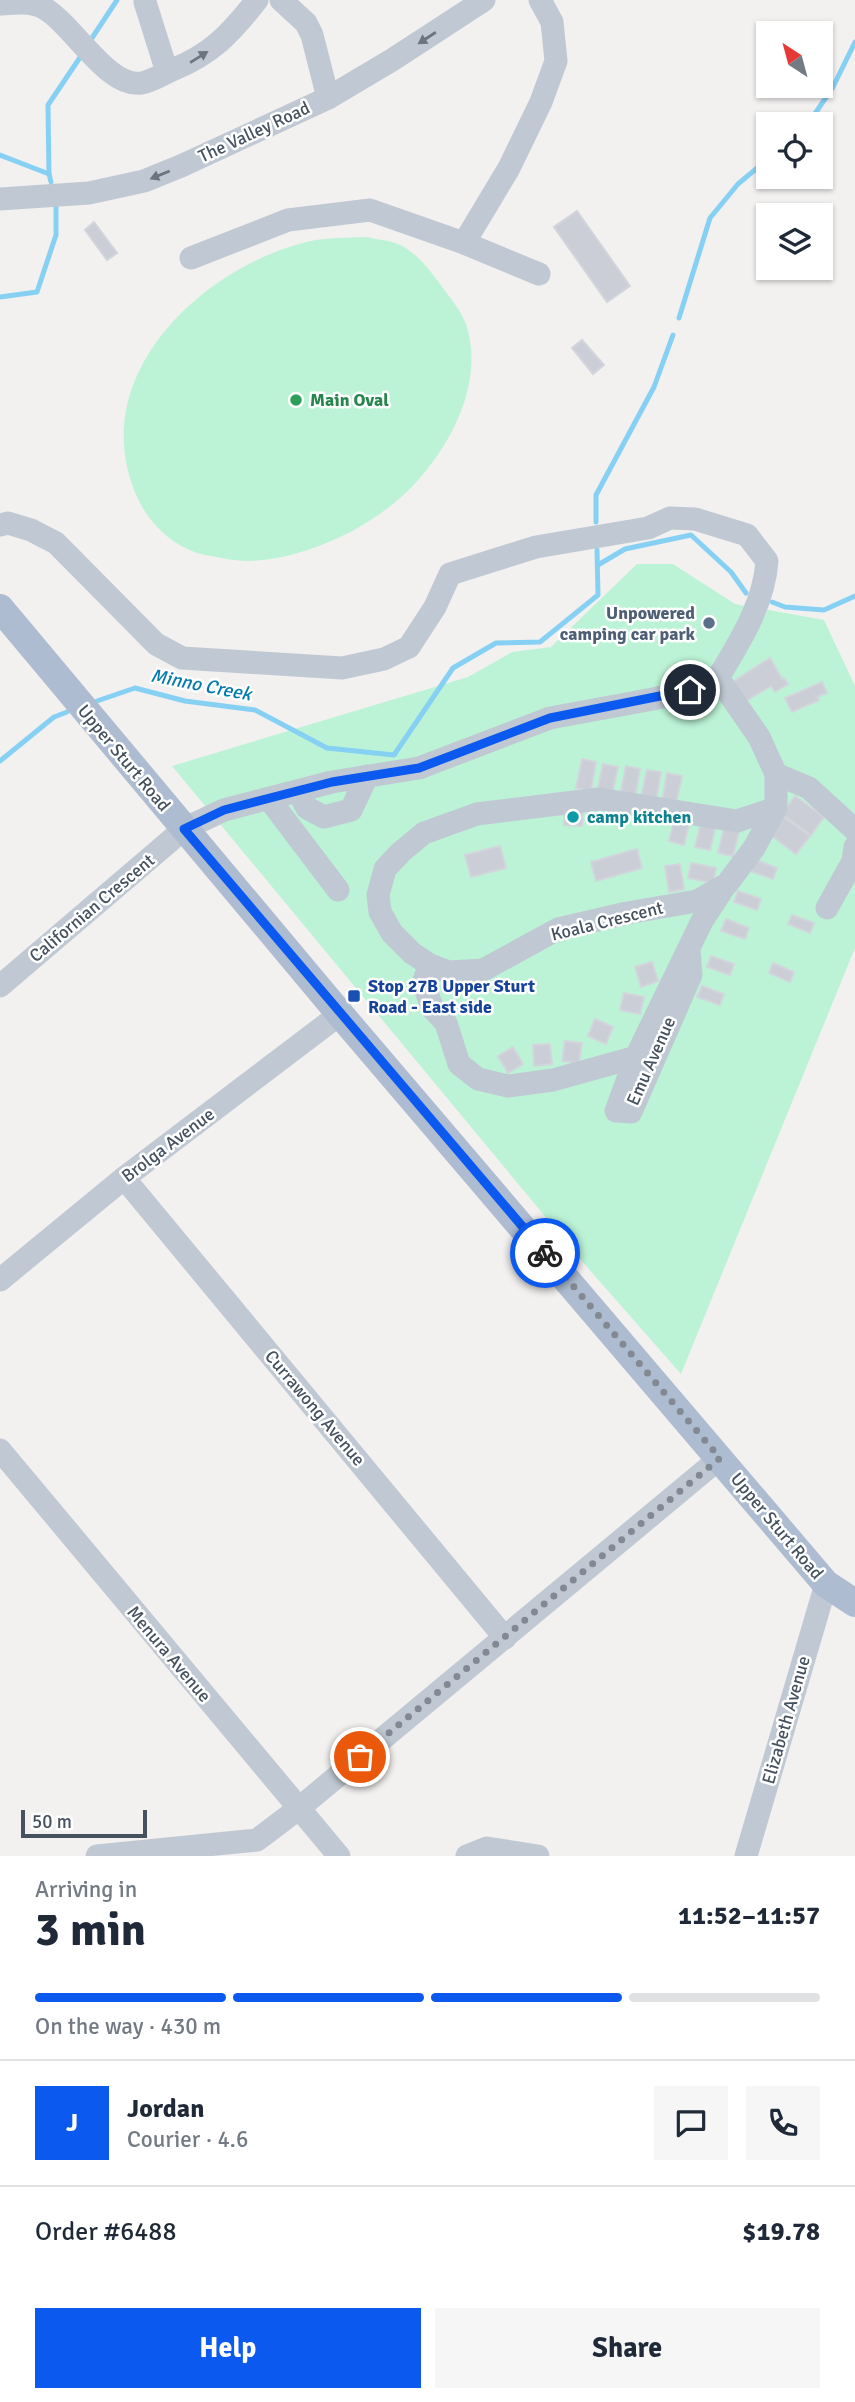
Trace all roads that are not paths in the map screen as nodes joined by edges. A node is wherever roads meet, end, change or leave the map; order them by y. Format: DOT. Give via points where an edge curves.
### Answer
graph roads {
  1 [pos="257,0"];
  2 [pos="281,0"];
  3 [pos="484,0"];
  4 [pos="540,0"];
  5 [pos="145,2"];
  6 [pos="0,4"];
  7 [pos="167,72"];
  8 [pos="328,97"];
  9 [pos="0,199"];
  10 [pos="464,243"];
  11 [pos="191,258"];
  12 [pos="539,274"];
  13 [pos="0,525"];
  14 [pos="0,608"];
  15 [pos="719,678"];
  16 [pos="775,775"];
  17 [pos="367,776"];
  18 [pos="298,791"];
  19 [pos="269,799"];
  20 [pos="776,808"];
  21 [pos="184,829"];
  22 [pos="855,830"];
  23 [pos="855,846"];
  24 [pos="727,884"];
  25 [pos="338,890"];
  26 [pos="827,908"];
  27 [pos="689,950"];
  28 [pos="430,965"];
  29 [pos="0,986"];
  30 [pos="340,1014"];
  31 [pos="636,1057"];
  32 [pos="124,1178"];
  33 [pos="0,1280"];
  34 [pos="0,1450"];
  35 [pos="720,1458"];
  36 [pos="826,1584"];
  37 [pos="855,1603"];
  38 [pos="505,1638"];
  39 [pos="298,1809"];
  40 [pos="97,1856"];
  41 [pos="339,1856"];
  42 [pos="467,1856"];
  43 [pos="538,1856"];
  44 [pos="746,1856"];
  7 -- 1 [label="street, one-way" via="198,60 228,36"];
  2 -- 8 [label="street" via="312,35"];
  3 -- 8 [label="street, The Valley Road, one-way"];
  4 -- 10 [label="street" via="552,22 556,61 509,168"];
  5 -- 7 [label="street"];
  6 -- 7 [label="street" via="40,6 60,19 120,78 141,84"];
  8 -- 9 [label="street, The Valley Road, one-way" via="144,181 89,193"];
  10 -- 11 [label="street" via="370,210 288,220"];
  10 -- 12 [label="street"];
  13 -- 15 [label="street" via="31,530 56,544 156,644 182,658 342,668 384,659 409,647 450,574 536,547 648,528 670,518 695,519 747,535 767,561 766,581 751,622"];
  14 -- 21 [label="main road, Upper Sturt Road"];
  15 -- 16 [label="street" via="759,737"];
  15 -- 17 [label="street, Californian Crescent" via="665,696 550,718 419,768"];
  16 -- 20 [label="street"];
  16 -- 22 [label="street" via="809,788"];
  17 -- 18 [label="street, Californian Crescent"];
  17 -- 18 [label="street" via="351,810 324,817 307,808"];
  18 -- 19 [label="street, Californian Crescent"];
  19 -- 21 [label="street, Californian Crescent"];
  19 -- 25 [label="street"];
  20 -- 24 [label="street, Koala Crescent"];
  20 -- 28 [label="street, Koala Crescent" via="737,821 599,799 477,814 424,833 386,869 377,895 392,933"];
  21 -- 29 [label="street, Californian Crescent"];
  21 -- 30 [label="main road, Upper Sturt Road"];
  23 -- 26 [label="street" via="853,861"];
  24 -- 27 [label="street, Emu Avenue"];
  24 -- 28 [label="street, Koala Crescent" via="697,901 558,929 483,970 449,972"];
  27 -- 31 [label="street, Emu Avenue"];
  27 -- 31 [label="street, Emu Avenue" via="691,975 651,1070 631,1112 616,1111"];
  28 -- 31 [label="street" via="423,983 433,1009 446,1023 458,1064 478,1079 509,1086 553,1080"];
  30 -- 32 [label="street, Brolga Avenue"];
  30 -- 35 [label="main road, Upper Sturt Road"];
  32 -- 33 [label="street, Brolga Avenue"];
  32 -- 38 [label="street, Currawong Avenue"];
  34 -- 39 [label="street, Menura Avenue"];
  35 -- 36 [label="main road, Upper Sturt Road"];
  35 -- 38 [label="street"];
  36 -- 37 [label="main road, Upper Sturt Road"];
  36 -- 44 [label="street, Elizabeth Avenue"];
  38 -- 39 [label="street"];
  39 -- 40 [label="street" via="257,1840"];
  39 -- 41 [label="street, Menura Avenue"];
  42 -- 43 [label="street" via="486,1848"];
}
